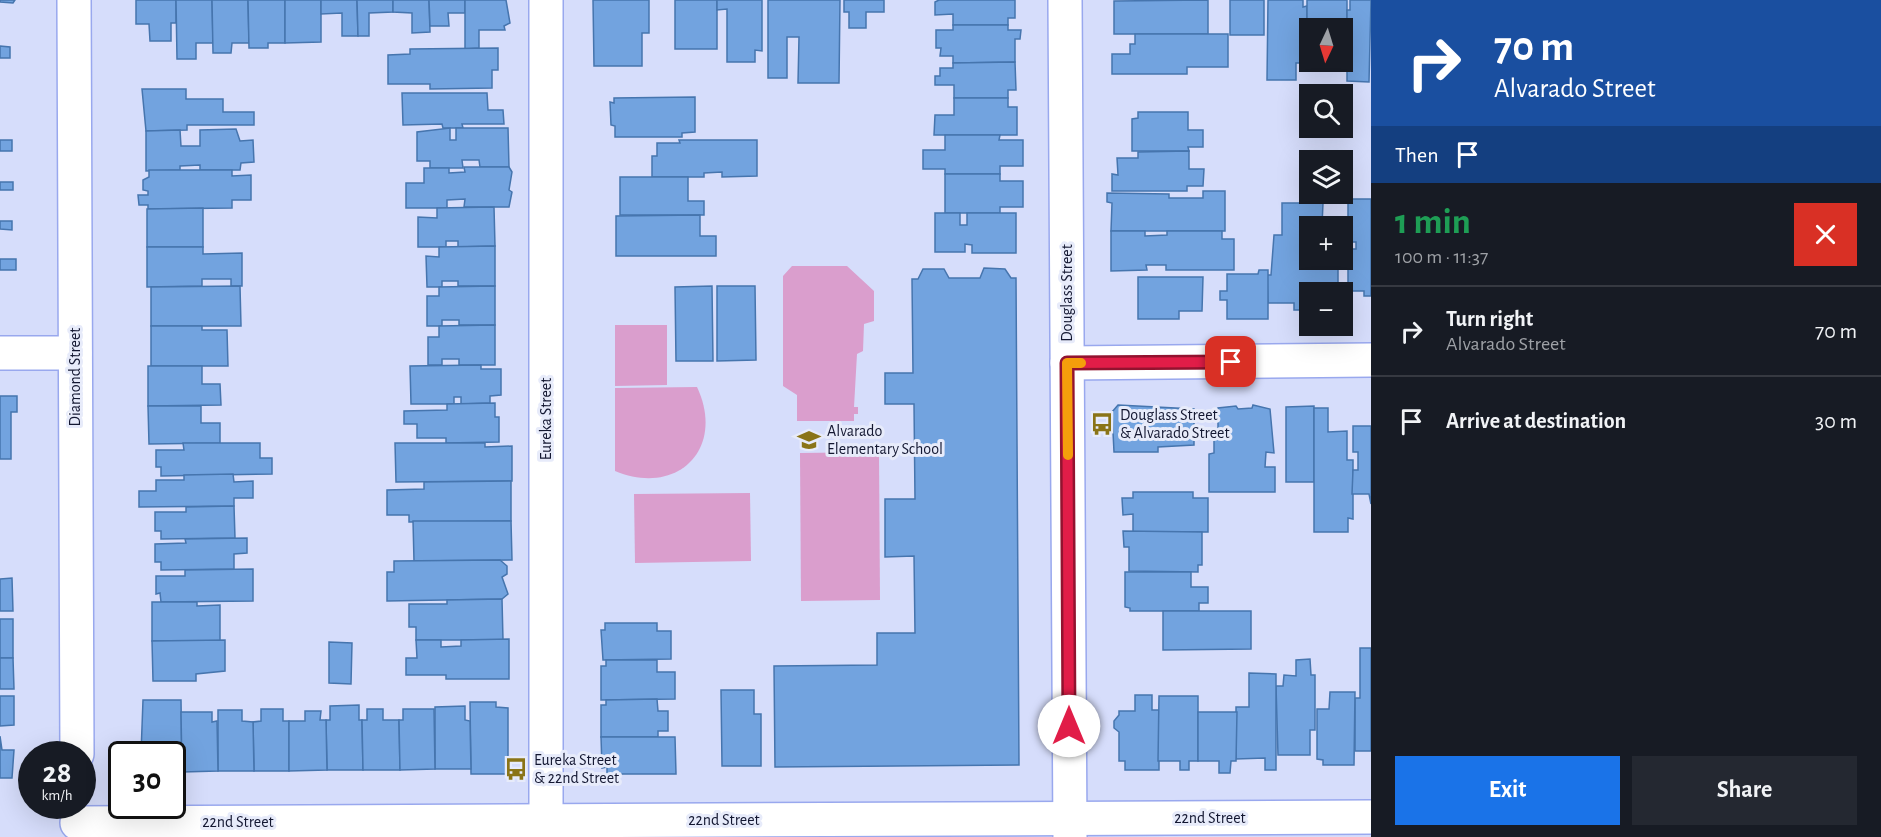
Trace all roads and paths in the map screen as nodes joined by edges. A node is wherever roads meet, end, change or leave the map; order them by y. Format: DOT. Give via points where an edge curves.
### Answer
graph roads {
  1 [pos="74,0"];
  2 [pos="546,0"];
  3 [pos="1065,0"];
  4 [pos="75,352"];
  5 [pos="0,353"];
  6 [pos="1371,360"];
  7 [pos="1067,363"];
  8 [pos="76,741"];
  9 [pos="1371,817"];
  10 [pos="77,822"];
  11 [pos="1070,828"];
  12 [pos="546,829"];
  1 -- 4 [label="street, Diamond Street"];
  2 -- 12 [label="street, Eureka Street"];
  3 -- 7 [label="street, Douglass Street"];
  4 -- 5 [label="street"];
  4 -- 8 [label="street, Diamond Street"];
  6 -- 7 [label="street"];
  7 -- 11 [label="street, Douglass Street"];
  9 -- 11 [label="street, 22nd Street"];
  10 -- 12 [label="street, 22nd Street"];
  11 -- 12 [label="street, 22nd Street"];
}
